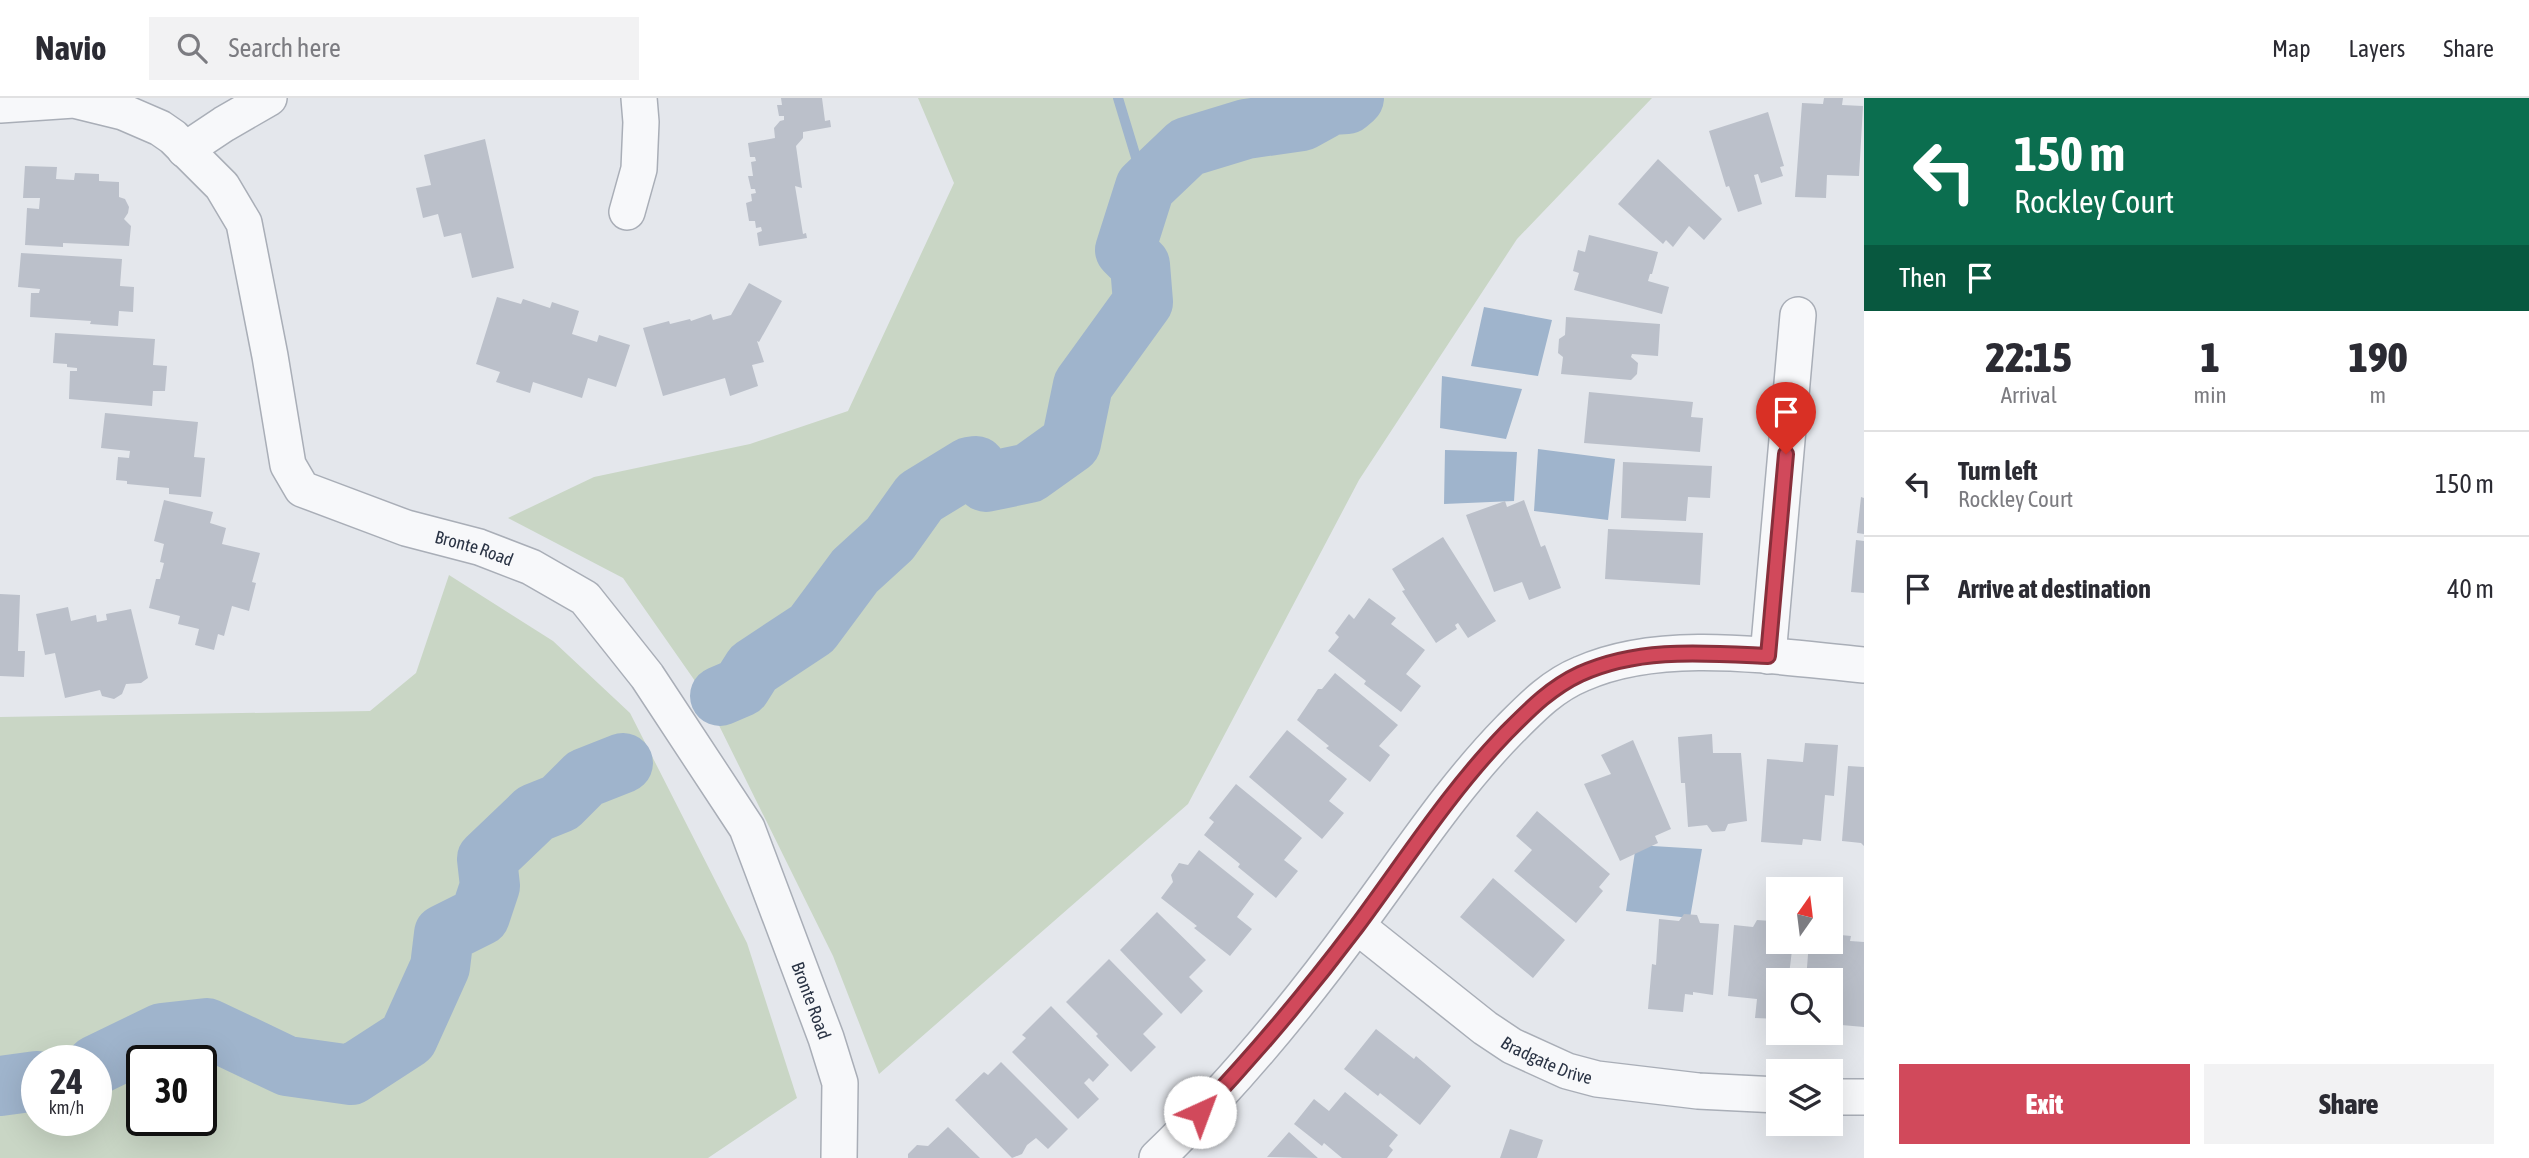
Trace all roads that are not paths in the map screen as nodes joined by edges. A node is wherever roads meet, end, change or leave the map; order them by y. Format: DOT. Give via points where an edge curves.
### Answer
graph roads {
  1 [pos="270,98"];
  2 [pos="639,98"];
  3 [pos="0,105"];
  4 [pos="185,150"];
  5 [pos="627,212"];
  6 [pos="1798,315"];
  7 [pos="1768,656"];
  8 [pos="1864,665"];
  9 [pos="1357,926"];
  10 [pos="1766,1094"];
  11 [pos="1843,1097"];
  12 [pos="1864,1097"];
  13 [pos="839,1158"];
  14 [pos="1157,1158"];
  1 -- 4 [label="street"];
  2 -- 5 [label="street" via="639,169"];
  3 -- 4 [label="street, Bronte Road" via="74,100 123,112 160,128"];
  4 -- 13 [label="street, Bronte Road" via="222,186 244,223 288,465 302,489 406,528 479,547 531,567 585,597 647,676 703,759 747,828 826,1038 840,1083"];
  6 -- 7 [label="street"];
  7 -- 8 [label="street"];
  7 -- 9 [label="street" via="1675,652 1627,660 1581,674 1544,695 1479,760"];
  9 -- 10 [label="street, Bradgate Drive" via="1485,1028 1567,1071 1698,1091"];
  9 -- 14 [label="street" via="1269,1038"];
  11 -- 12 [label="street"];
}
